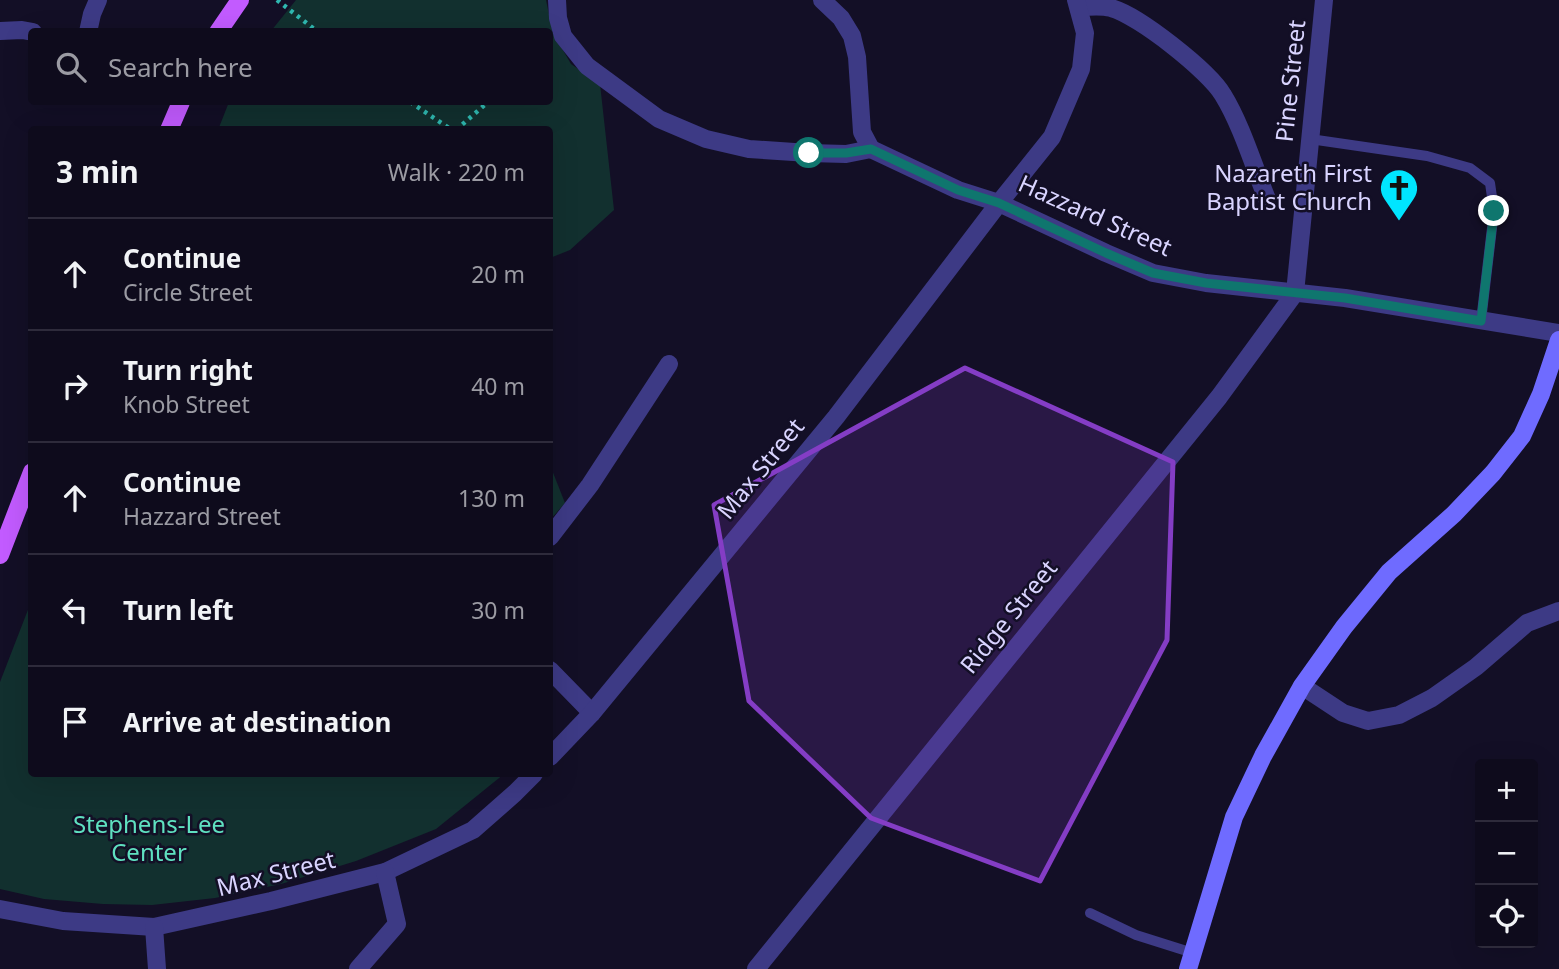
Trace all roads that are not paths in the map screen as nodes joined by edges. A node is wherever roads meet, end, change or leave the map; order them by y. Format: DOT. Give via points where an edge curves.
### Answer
graph roads {
  1 [pos="98,0"];
  2 [pos="240,0"];
  3 [pos="558,0"];
  4 [pos="822,0"];
  5 [pos="1324,0"];
  6 [pos="1077,4"];
  7 [pos="89,28"];
  8 [pos="221,28"];
  9 [pos="0,31"];
  10 [pos="28,31"];
  11 [pos="180,105"];
  12 [pos="171,126"];
  13 [pos="1310,139"];
  14 [pos="871,149"];
  15 [pos="1267,199"];
  16 [pos="999,203"];
  17 [pos="1295,293"];
  18 [pos="1481,321"];
  19 [pos="1559,333"];
  20 [pos="1559,340"];
  21 [pos="669,364"];
  22 [pos="28,482"];
  23 [pos="553,533"];
  24 [pos="0,555"];
  25 [pos="1559,611"];
  26 [pos="553,673"];
  27 [pos="1303,686"];
  28 [pos="592,713"];
  29 [pos="553,754"];
  30 [pos="531,777"];
  31 [pos="385,872"];
  32 [pos="0,909"];
  33 [pos="1090,913"];
  34 [pos="154,927"];
  35 [pos="1190,961"];
  36 [pos="157,969"];
  37 [pos="358,969"];
  38 [pos="756,969"];
  1 -- 7 [label="street"];
  2 -- 8 [label="main road"];
  3 -- 14 [label="street" via="564,36 587,66 659,119 706,139 749,149 834,153"];
  4 -- 14 [label="street" via="852,36 862,132"];
  5 -- 13 [label="street, Pine Street"];
  6 -- 15 [label="street" via="1129,15 1211,80 1225,98"];
  6 -- 16 [label="street, Hazzard Street" via="1085,33 1081,69 1052,137"];
  9 -- 10 [label="street"];
  11 -- 12 [label="main road"];
  13 -- 17 [label="street, Pine Street"];
  13 -- 18 [label="lane" via="1427,156 1470,168 1490,183 1494,211"];
  14 -- 16 [label="street" via="958,190"];
  16 -- 17 [label="street, Hazzard Street" via="1153,273"];
  16 -- 28 [label="street, Max Street" via="836,416"];
  17 -- 18 [label="street, Hazzard Street"];
  17 -- 38 [label="street, Ridge Street" via="1219,397"];
  18 -- 19 [label="street, Hazzard Street"];
  20 -- 27 [label="main road" via="1522,436 1454,514 1389,572"];
  21 -- 23 [label="street"];
  22 -- 24 [label="main road"];
  25 -- 27 [label="street" via="1527,623 1476,667 1399,715 1368,721 1343,713"];
  26 -- 28 [label="street"];
  27 -- 35 [label="main road" via="1234,817"];
  28 -- 29 [label="street, Max Street"];
  30 -- 31 [label="street, Max Street" via="473,830"];
  31 -- 34 [label="street, Max Street"];
  31 -- 37 [label="street" via="397,924"];
  32 -- 34 [label="street, Max Street" via="63,920"];
  33 -- 35 [label="lane"];
  34 -- 36 [label="street"];
}
